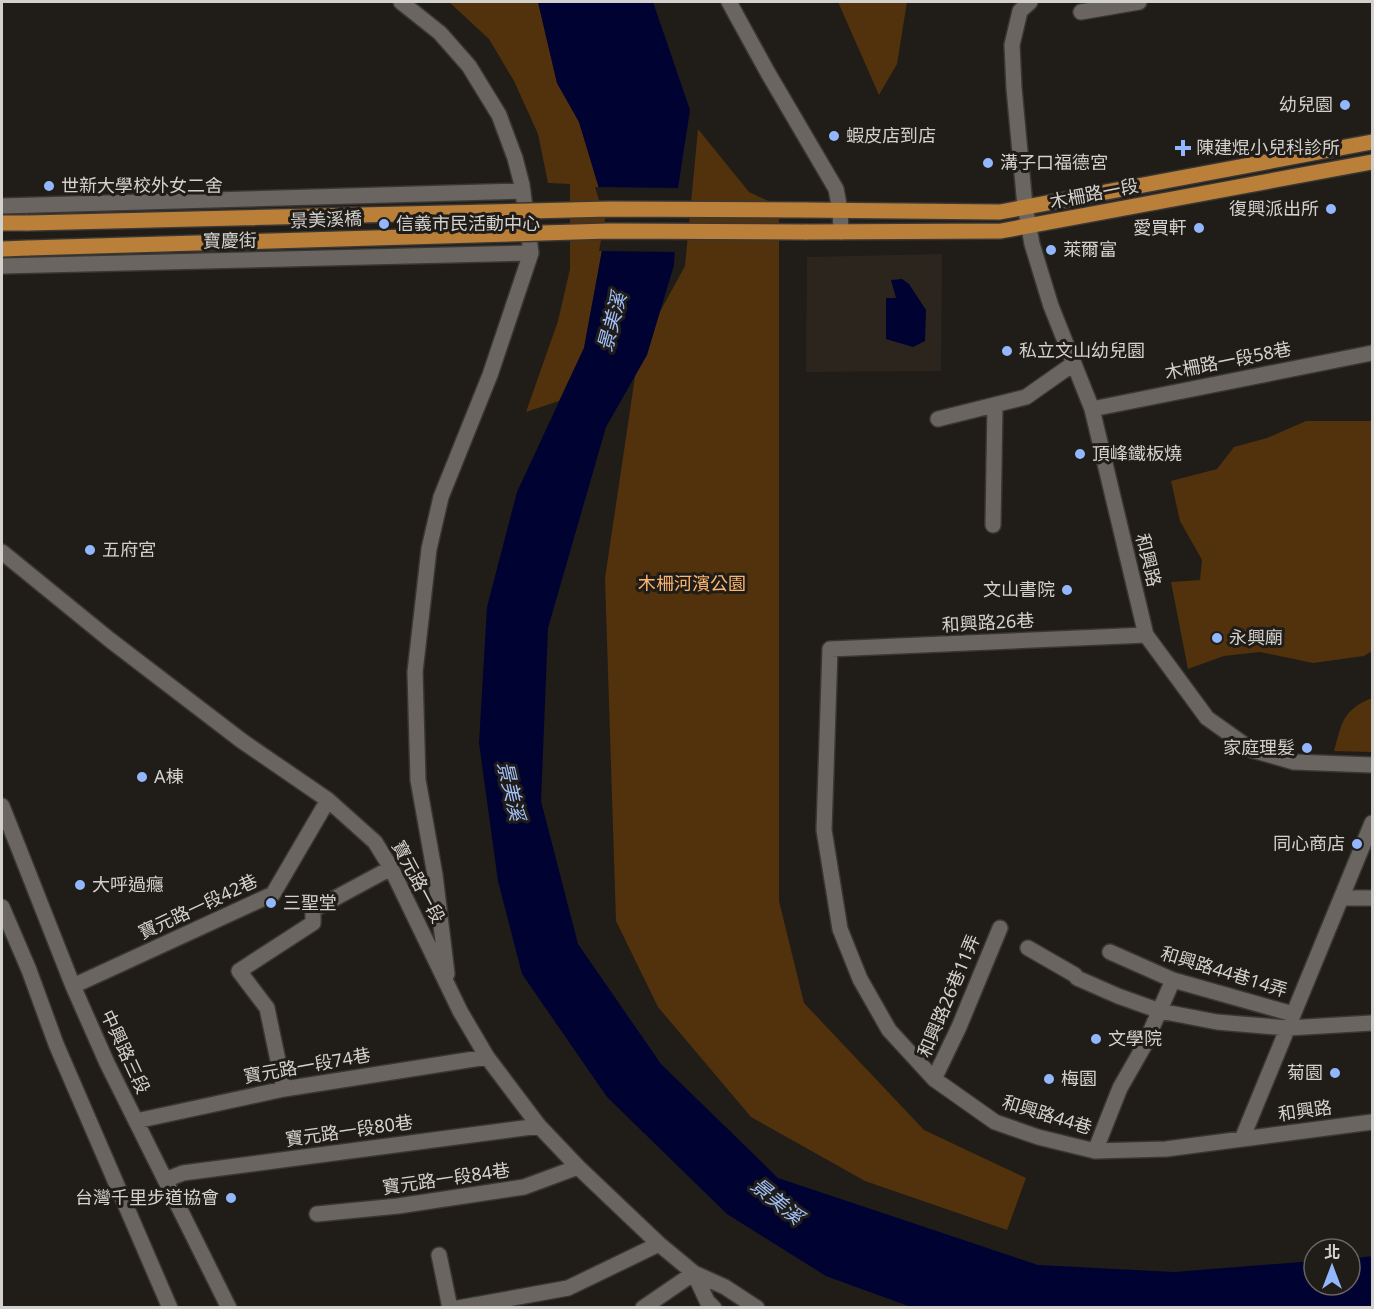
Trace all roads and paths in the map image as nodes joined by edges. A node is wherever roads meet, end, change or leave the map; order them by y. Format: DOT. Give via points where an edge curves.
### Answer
graph roads {
  1 [pos="401,2"];
  2 [pos="729,2"];
  3 [pos="1030,2"];
  4 [pos="1139,2"];
  5 [pos="1081,12"];
  6 [pos="1372,142"];
  7 [pos="1372,162"];
  8 [pos="523,191"];
  9 [pos="2,206"];
  10 [pos="1025,206"];
  11 [pos="805,210"];
  12 [pos="840,210"];
  13 [pos="2,224"];
  14 [pos="1029,226"];
  15 [pos="805,232"];
  16 [pos="841,232"];
  17 [pos="2,249"];
  18 [pos="531,254"];
  19 [pos="2,266"];
  20 [pos="1372,352"];
  21 [pos="1073,364"];
  22 [pos="995,405"];
  23 [pos="1092,409"];
  24 [pos="938,419"];
  25 [pos="993,525"];
  26 [pos="2,552"];
  27 [pos="1146,635"];
  28 [pos="830,649"];
  29 [pos="1372,765"];
  30 [pos="328,800"];
  31 [pos="2,806"];
  32 [pos="1372,823"];
  33 [pos="391,868"];
  34 [pos="1342,898"];
  35 [pos="1372,898"];
  36 [pos="2,907"];
  37 [pos="1000,928"];
  38 [pos="1029,948"];
  39 [pos="1110,952"];
  40 [pos="1173,980"];
  41 [pos="74,986"];
  42 [pos="449,987"];
  43 [pos="1160,1011"];
  44 [pos="1291,1021"];
  45 [pos="1372,1023"];
  46 [pos="487,1057"];
  47 [pos="934,1079"];
  48 [pos="284,1089"];
  49 [pos="136,1121"];
  50 [pos="1372,1122"];
  51 [pos="539,1126"];
  52 [pos="1242,1139"];
  53 [pos="1095,1151"];
  54 [pos="578,1167"];
  55 [pos="165,1180"];
  56 [pos="317,1214"];
  57 [pos="659,1244"];
  58 [pos="439,1255"];
  59 [pos="694,1273"];
  60 [pos="170,1308"];
  61 [pos="228,1308"];
  62 [pos="450,1308"];
  63 [pos="458,1308"];
  64 [pos="643,1308"];
  65 [pos="714,1308"];
  66 [pos="757,1308"];
  1 -- 8 [label="street" via="440,33 485,90 507,134"];
  2 -- 12 [label="street" via="836,189"];
  3 -- 10 [label="street, 和興路" via="1020,11 1012,45"];
  4 -- 5 [label="street"];
  6 -- 10 [label="main road, 木柵路一段"];
  7 -- 14 [label="main road, 木柵路一段"];
  8 -- 9 [label="street"];
  8 -- 18 [label="street"];
  10 -- 12 [label="main road, 木柵路一段" via="1000,212"];
  10 -- 14 [label="street, 和興路"];
  11 -- 12 [label="main road, 木柵路一段"];
  11 -- 13 [label="main road, 景美溪橋, bridge" via="610,209"];
  12 -- 16 [label="street"];
  14 -- 16 [label="main road, 木柵路一段" via="1001,231"];
  14 -- 21 [label="street, 和興路" via="1051,306"];
  15 -- 16 [label="main road, 木柵路一段"];
  15 -- 17 [label="main road, 景美溪橋, bridge" via="609,231"];
  18 -- 19 [label="street, 寶慶街"];
  18 -- 42 [label="street" via="490,375 441,498 429,549 415,672 418,780"];
  20 -- 23 [label="street, 木柵路一段58巷"];
  21 -- 22 [label="street" via="1026,397"];
  21 -- 23 [label="street, 和興路"];
  22 -- 24 [label="street"];
  22 -- 25 [label="street"];
  23 -- 27 [label="street, 和興路"];
  26 -- 30 [label="street, 寶元路一段" via="242,741"];
  27 -- 28 [label="street, 和興路26巷"];
  27 -- 29 [label="street, 和興路" via="1208,718 1252,750 1294,762"];
  28 -- 47 [label="street, 和興路44巷" via="824,830 840,929 860,979 889,1030"];
  30 -- 33 [label="street, 寶元路一段" via="375,842"];
  30 -- 41 [label="street, 寶元路一段42巷" via="273,894"];
  31 -- 41 [label="street, 中興路三段"];
  32 -- 34 [label="street"];
  33 -- 42 [label="street, 寶元路一段"];
  33 -- 48 [label="street" via="313,910 314,923 239,971 267,1008"];
  34 -- 35 [label="street"];
  34 -- 44 [label="street"];
  36 -- 60 [label="street" via="56,1044"];
  37 -- 47 [label="street, 和興路26巷11弄"];
  38 -- 43 [label="street" via="1076,976"];
  39 -- 40 [label="street, 和興路44巷14弄"];
  40 -- 43 [label="street"];
  40 -- 44 [label="street, 和興路44巷14弄"];
  41 -- 49 [label="street, 中興路三段"];
  42 -- 46 [label="street, 寶元路一段"];
  43 -- 44 [label="street" via="1217,1022"];
  43 -- 53 [label="street" via="1120,1088"];
  44 -- 45 [label="street"];
  44 -- 52 [label="street"];
  46 -- 48 [label="street, 寶元路一段74巷"];
  46 -- 51 [label="street, 寶元路一段"];
  47 -- 53 [label="street, 和興路44巷" via="995,1122"];
  48 -- 49 [label="street, 寶元路一段74巷"];
  49 -- 55 [label="street, 中興路三段"];
  50 -- 52 [label="street, 和興路"];
  51 -- 54 [label="street, 寶元路一段"];
  51 -- 55 [label="street, 寶元路一段80巷" via="183,1173"];
  52 -- 53 [label="street, 和興路44巷" via="1166,1149"];
  54 -- 56 [label="street, 寶元路一段84巷" via="524,1187"];
  54 -- 57 [label="street, 寶元路一段"];
  55 -- 61 [label="street, 中興路三段"];
  57 -- 59 [label="street, 寶元路一段"];
  57 -- 63 [label="street" via="568,1288"];
  58 -- 62 [label="street"];
  59 -- 64 [label="street"];
  59 -- 65 [label="street, 寶元路一段"];
  59 -- 66 [label="street"];
}
